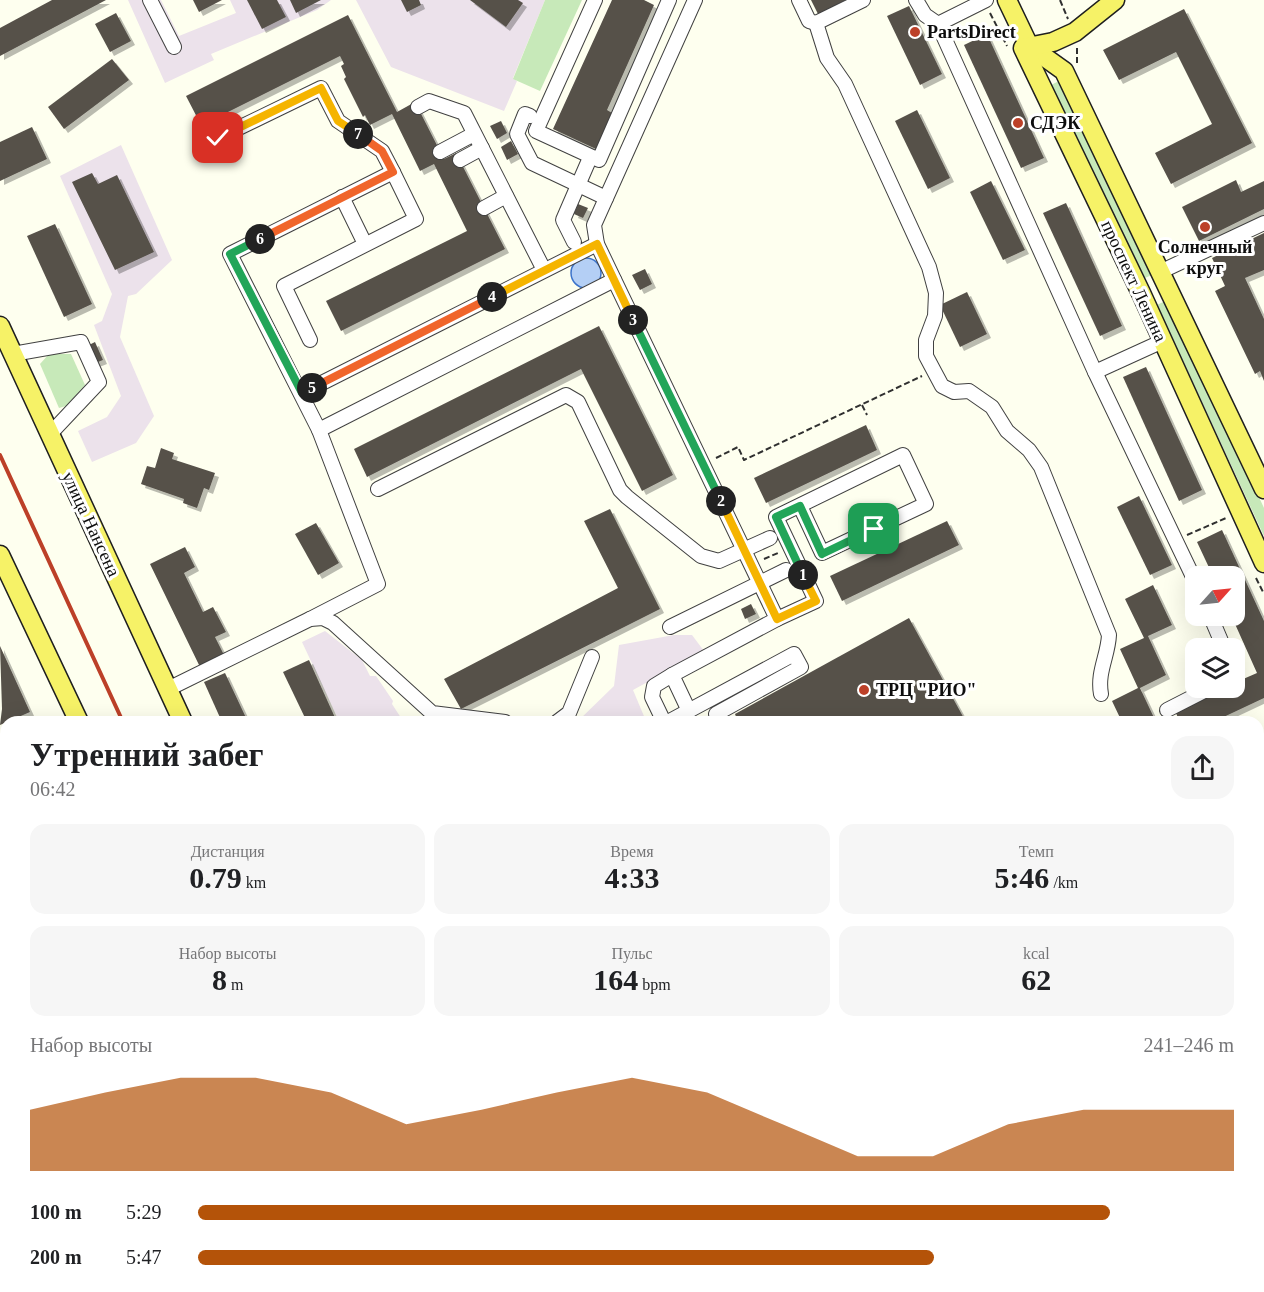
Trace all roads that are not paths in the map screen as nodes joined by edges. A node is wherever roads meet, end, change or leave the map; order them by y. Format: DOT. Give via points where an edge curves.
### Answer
graph roads {
  1 [pos="150,0"];
  2 [pos="595,0"];
  3 [pos="669,0"];
  4 [pos="695,0"];
  5 [pos="799,0"];
  6 [pos="916,0"];
  7 [pos="987,0"];
  8 [pos="1000,0"];
  9 [pos="1006,0"];
  10 [pos="1115,0"];
  11 [pos="859,1"];
  12 [pos="816,23"];
  13 [pos="938,24"];
  14 [pos="174,47"];
  15 [pos="1026,47"];
  16 [pos="641,69"];
  17 [pos="660,78"];
  18 [pos="418,106"];
  19 [pos="531,116"];
  20 [pos="474,134"];
  21 [pos="218,138"];
  22 [pos="482,148"];
  23 [pos="440,152"];
  24 [pos="460,160"];
  25 [pos="589,160"];
  26 [pos="393,172"];
  27 [pos="578,185"];
  28 [pos="506,196"];
  29 [pos="342,197"];
  30 [pos="606,198"];
  31 [pos="484,208"];
  32 [pos="1264,223"];
  33 [pos="574,242"];
  34 [pos="365,244"];
  35 [pos="597,244"];
  36 [pos="544,270"];
  37 [pos="1164,276"];
  38 [pos="614,280"];
  39 [pos="1141,293"];
  40 [pos="0,326"];
  41 [pos="310,340"];
  42 [pos="1162,341"];
  43 [pos="13,354"];
  44 [pos="1095,372"];
  45 [pos="302,393"];
  46 [pos="319,430"];
  47 [pos="50,434"];
  48 [pos="378,489"];
  49 [pos="1264,489"];
  50 [pos="800,506"];
  51 [pos="770,538"];
  52 [pos="751,547"];
  53 [pos="0,555"];
  54 [pos="1264,563"];
  55 [pos="1188,566"];
  56 [pos="786,570"];
  57 [pos="766,580"];
  58 [pos="310,619"];
  59 [pos="777,619"];
  60 [pos="670,627"];
  61 [pos="592,657"];
  62 [pos="672,675"];
  63 [pos="168,689"];
  64 [pos="1101,694"];
  65 [pos="1190,698"];
  66 [pos="1167,710"];
  67 [pos="689,711"];
  68 [pos="76,716"];
  69 [pos="180,716"];
  70 [pos="457,716"];
  71 [pos="565,716"];
  72 [pos="661,716"];
  73 [pos="679,716"];
  74 [pos="717,716"];
  1 -- 14 [label="street"];
  2 -- 16 [label="street" via="536,131 599,160"];
  3 -- 16 [label="street"];
  4 -- 17 [label="street"];
  5 -- 12 [label="street" via="809,21"];
  6 -- 13 [label="street" via="925,15"];
  7 -- 13 [label="street"];
  8 -- 15 [label="street, проспект Ленина"];
  9 -- 15 [label="main road"];
  10 -- 15 [label="main road" via="1074,32 1053,42"];
  11 -- 12 [label="street"];
  12 -- 64 [label="street" via="827,58 845,84 929,267 936,294 926,356 942,386 954,392 969,392 992,407 1007,431 1029,450 1061,513 1109,635 1099,681"];
  13 -- 44 [label="street"];
  15 -- 37 [label="main road, проспект Ленина" via="1064,71"];
  15 -- 39 [label="main road, проспект Ленина"];
  16 -- 17 [label="street"];
  17 -- 30 [label="street"];
  18 -- 20 [label="street" via="429,101 464,113"];
  19 -- 27 [label="street" via="525,114 517,134 532,164"];
  20 -- 22 [label="street"];
  20 -- 23 [label="street"];
  21 -- 26 [label="street" via="321,88 338,121 382,151"];
  22 -- 24 [label="street"];
  22 -- 28 [label="street"];
  25 -- 27 [label="street"];
  26 -- 29 [label="street"];
  26 -- 34 [label="street" via="416,219"];
  27 -- 30 [label="street"];
  27 -- 33 [label="street" via="563,220"];
  28 -- 31 [label="street"];
  28 -- 36 [label="street"];
  29 -- 34 [label="street"];
  29 -- 45 [label="street" via="230,254"];
  30 -- 35 [label="street" via="594,225"];
  32 -- 37 [label="street"];
  34 -- 41 [label="street" via="284,286"];
  35 -- 36 [label="street"];
  35 -- 38 [label="street"];
  36 -- 45 [label="street"];
  37 -- 39 [label="main road"];
  37 -- 49 [label="main road, проспект Ленина"];
  38 -- 46 [label="street"];
  38 -- 52 [label="street"];
  39 -- 42 [label="main road, проспект Ленина"];
  40 -- 43 [label="main road, улица Нансена"];
  42 -- 44 [label="street"];
  42 -- 54 [label="main road, проспект Ленина"];
  43 -- 47 [label="main road, улица Нансена"];
  43 -- 47 [label="street" via="81,342 99,382"];
  44 -- 55 [label="street"];
  45 -- 46 [label="street"];
  46 -- 58 [label="street" via="378,584"];
  47 -- 63 [label="main road, улица Нансена"];
  48 -- 52 [label="street" via="566,395 578,402 620,490 627,497 701,556 720,561"];
  50 -- 50 [label="street" via="903,455 926,504 822,554"];
  50 -- 59 [label="street" via="776,517 816,601"];
  51 -- 52 [label="street"];
  52 -- 57 [label="street"];
  53 -- 68 [label="main road"];
  56 -- 57 [label="street"];
  57 -- 59 [label="street"];
  57 -- 60 [label="street"];
  58 -- 63 [label="street"];
  58 -- 70 [label="street" via="323,618 333,623 432,713"];
  59 -- 62 [label="street"];
  61 -- 71 [label="street"];
  62 -- 67 [label="street"];
  62 -- 72 [label="street" via="654,686 652,697"];
  63 -- 69 [label="main road, улица Нансена"];
  65 -- 66 [label="street"];
  67 -- 73 [label="street"];
  67 -- 74 [label="street" via="794,654 801,667"];
}
